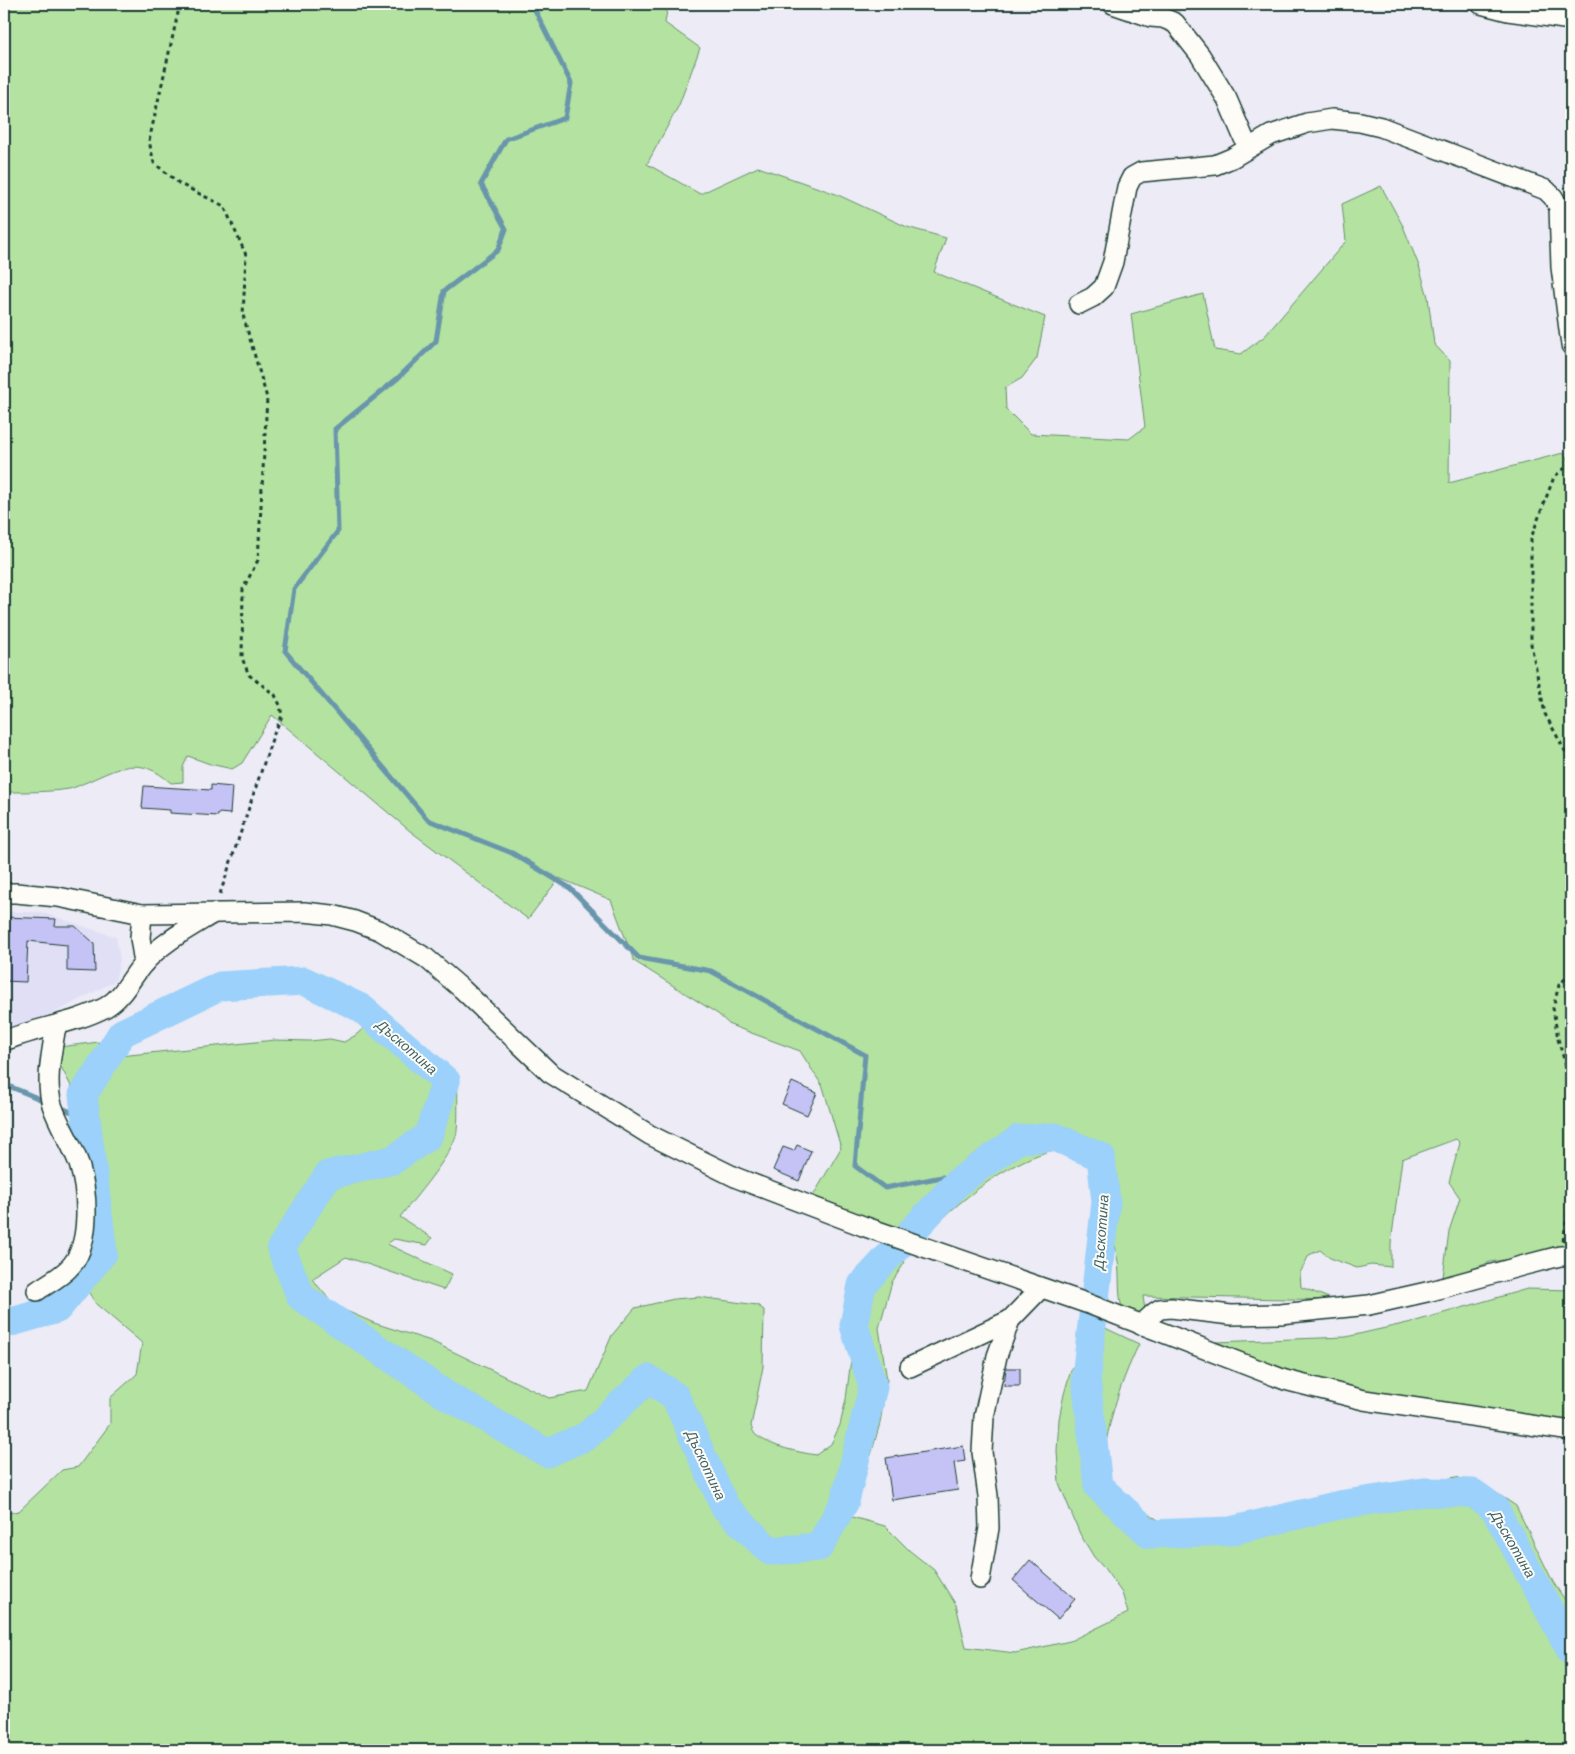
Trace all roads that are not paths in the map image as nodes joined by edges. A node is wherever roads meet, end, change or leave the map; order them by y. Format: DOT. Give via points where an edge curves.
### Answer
graph roads {
  1 [pos="1113,4"];
  2 [pos="1481,4"];
  3 [pos="1571,20"];
  4 [pos="1248,148"];
  5 [pos="1078,304"];
  6 [pos="1571,345"];
  7 [pos="4,894"];
  8 [pos="142,914"];
  9 [pos="213,914"];
  10 [pos="144,963"];
  11 [pos="56,1026"];
  12 [pos="4,1041"];
  13 [pos="1566,1256"];
  14 [pos="1041,1288"];
  15 [pos="37,1291"];
  16 [pos="1010,1320"];
  17 [pos="1133,1321"];
  18 [pos="910,1367"];
  19 [pos="1571,1431"];
  20 [pos="980,1579"];
  1 -- 4 [label="street" via="1175,23 1200,55 1227,99"];
  2 -- 3 [label="street"];
  4 -- 5 [label="street" via="1215,165 1141,172 1132,177 1127,187 1113,262 1104,287"];
  4 -- 6 [label="street" via="1271,135 1307,123 1332,119 1360,122 1381,127 1546,190 1559,206 1561,267"];
  7 -- 8 [label="street" via="58,897"];
  8 -- 9 [label="street"];
  8 -- 10 [label="street" via="140,938"];
  9 -- 10 [label="street" via="178,935"];
  9 -- 14 [label="street" via="304,912 355,920 382,932 426,958 550,1073 650,1135 737,1178"];
  10 -- 11 [label="street" via="108,1006"];
  11 -- 12 [label="street"];
  11 -- 15 [label="street" via="50,1063 52,1105 79,1164 86,1218 84,1239 76,1258 68,1269"];
  13 -- 17 [label="street" via="1369,1305 1280,1314 1231,1315 1171,1308 1160,1309"];
  14 -- 16 [label="street"];
  14 -- 17 [label="street"];
  16 -- 18 [label="street"];
  16 -- 20 [label="street" via="997,1356 984,1416 982,1452 989,1528"];
  17 -- 19 [label="street" via="1294,1382 1364,1400"];
}
